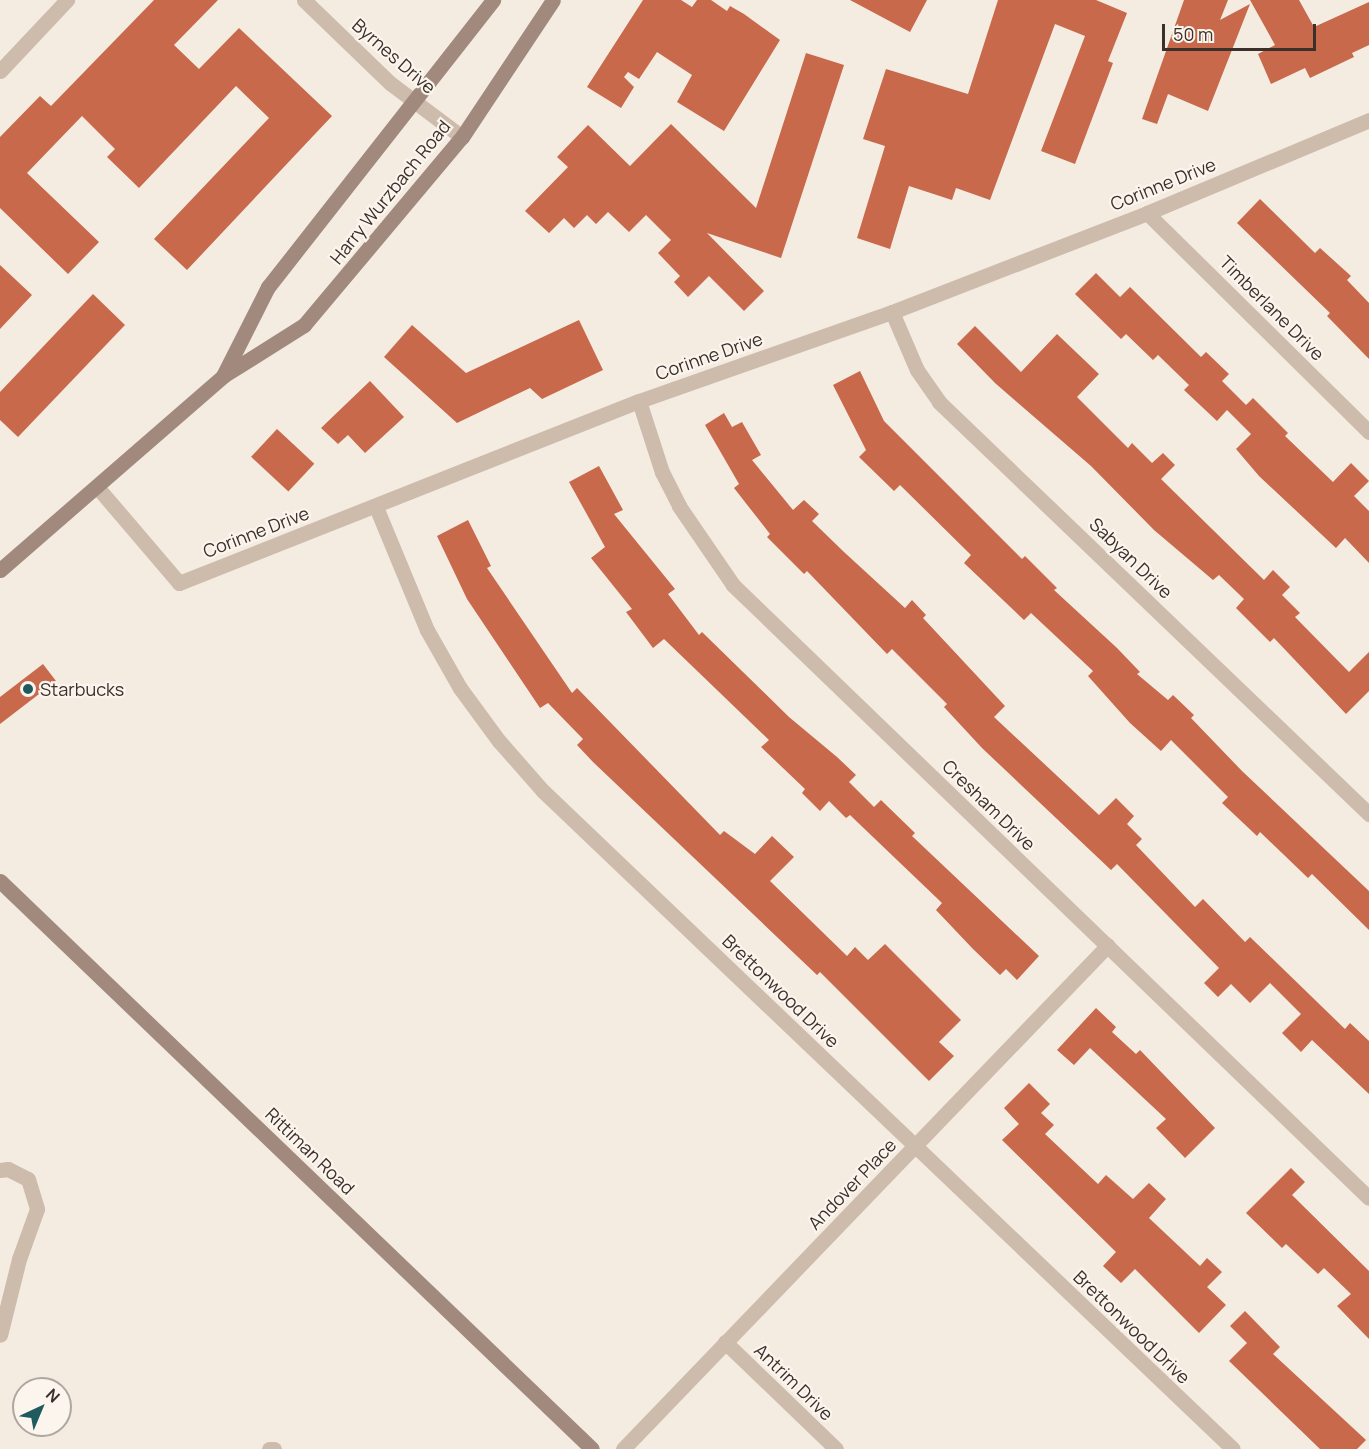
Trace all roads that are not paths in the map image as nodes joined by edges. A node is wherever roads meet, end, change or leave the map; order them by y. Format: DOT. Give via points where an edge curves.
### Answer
graph roads {
  1 [pos="68,0"];
  2 [pos="304,0"];
  3 [pos="493,0"];
  4 [pos="553,0"];
  5 [pos="0,71"];
  6 [pos="416,102"];
  7 [pos="1369,120"];
  8 [pos="462,137"];
  9 [pos="1147,213"];
  10 [pos="892,312"];
  11 [pos="223,376"];
  12 [pos="639,401"];
  13 [pos="1369,432"];
  14 [pos="98,488"];
  15 [pos="376,507"];
  16 [pos="0,570"];
  17 [pos="1369,814"];
  18 [pos="0,881"];
  19 [pos="1108,945"];
  20 [pos="915,1147"];
  21 [pos="0,1170"];
  22 [pos="1369,1198"];
  23 [pos="0,1335"];
  24 [pos="725,1342"];
  25 [pos="269,1449"];
  26 [pos="274,1449"];
  27 [pos="592,1449"];
  28 [pos="623,1449"];
  29 [pos="836,1449"];
  30 [pos="1233,1449"];
  1 -- 5 [label="street"];
  2 -- 6 [label="street, Byrnes Drive"];
  3 -- 6 [label="main road, Harry Wurzbach Road"];
  4 -- 8 [label="main road, Harry Wurzbach Road"];
  6 -- 8 [label="street, Byrnes Drive"];
  6 -- 11 [label="main road, Harry Wurzbach Road" via="268,287"];
  7 -- 9 [label="street, Corinne Drive"];
  8 -- 11 [label="main road, Harry Wurzbach Road" via="304,325"];
  9 -- 10 [label="street, Corinne Drive"];
  9 -- 13 [label="street, Timberlane Drive"];
  10 -- 12 [label="street, Corinne Drive"];
  10 -- 17 [label="street, Sabyan Drive" via="917,370 939,402"];
  11 -- 14 [label="main road, Harry Wurzbach Road"];
  12 -- 15 [label="street, Corinne Drive"];
  12 -- 19 [label="street, Cresham Drive" via="662,472 679,506 733,585"];
  14 -- 15 [label="street, Corinne Drive" via="179,583"];
  14 -- 16 [label="main road, Harry Wurzbach Road"];
  15 -- 20 [label="street, Brettonwood Drive" via="427,630 460,688 499,741 543,791"];
  18 -- 27 [label="main road, Rittiman Road"];
  19 -- 20 [label="street, Andover Place"];
  19 -- 22 [label="street, Cresham Drive"];
  20 -- 24 [label="street, Andover Place"];
  20 -- 30 [label="street, Brettonwood Drive"];
  21 -- 23 [label="street" via="8,1169 28,1179 37,1209 19,1259"];
  24 -- 28 [label="street, Andover Place"];
  24 -- 29 [label="street, Antrim Drive"];
  25 -- 26 [label="street"];
}
